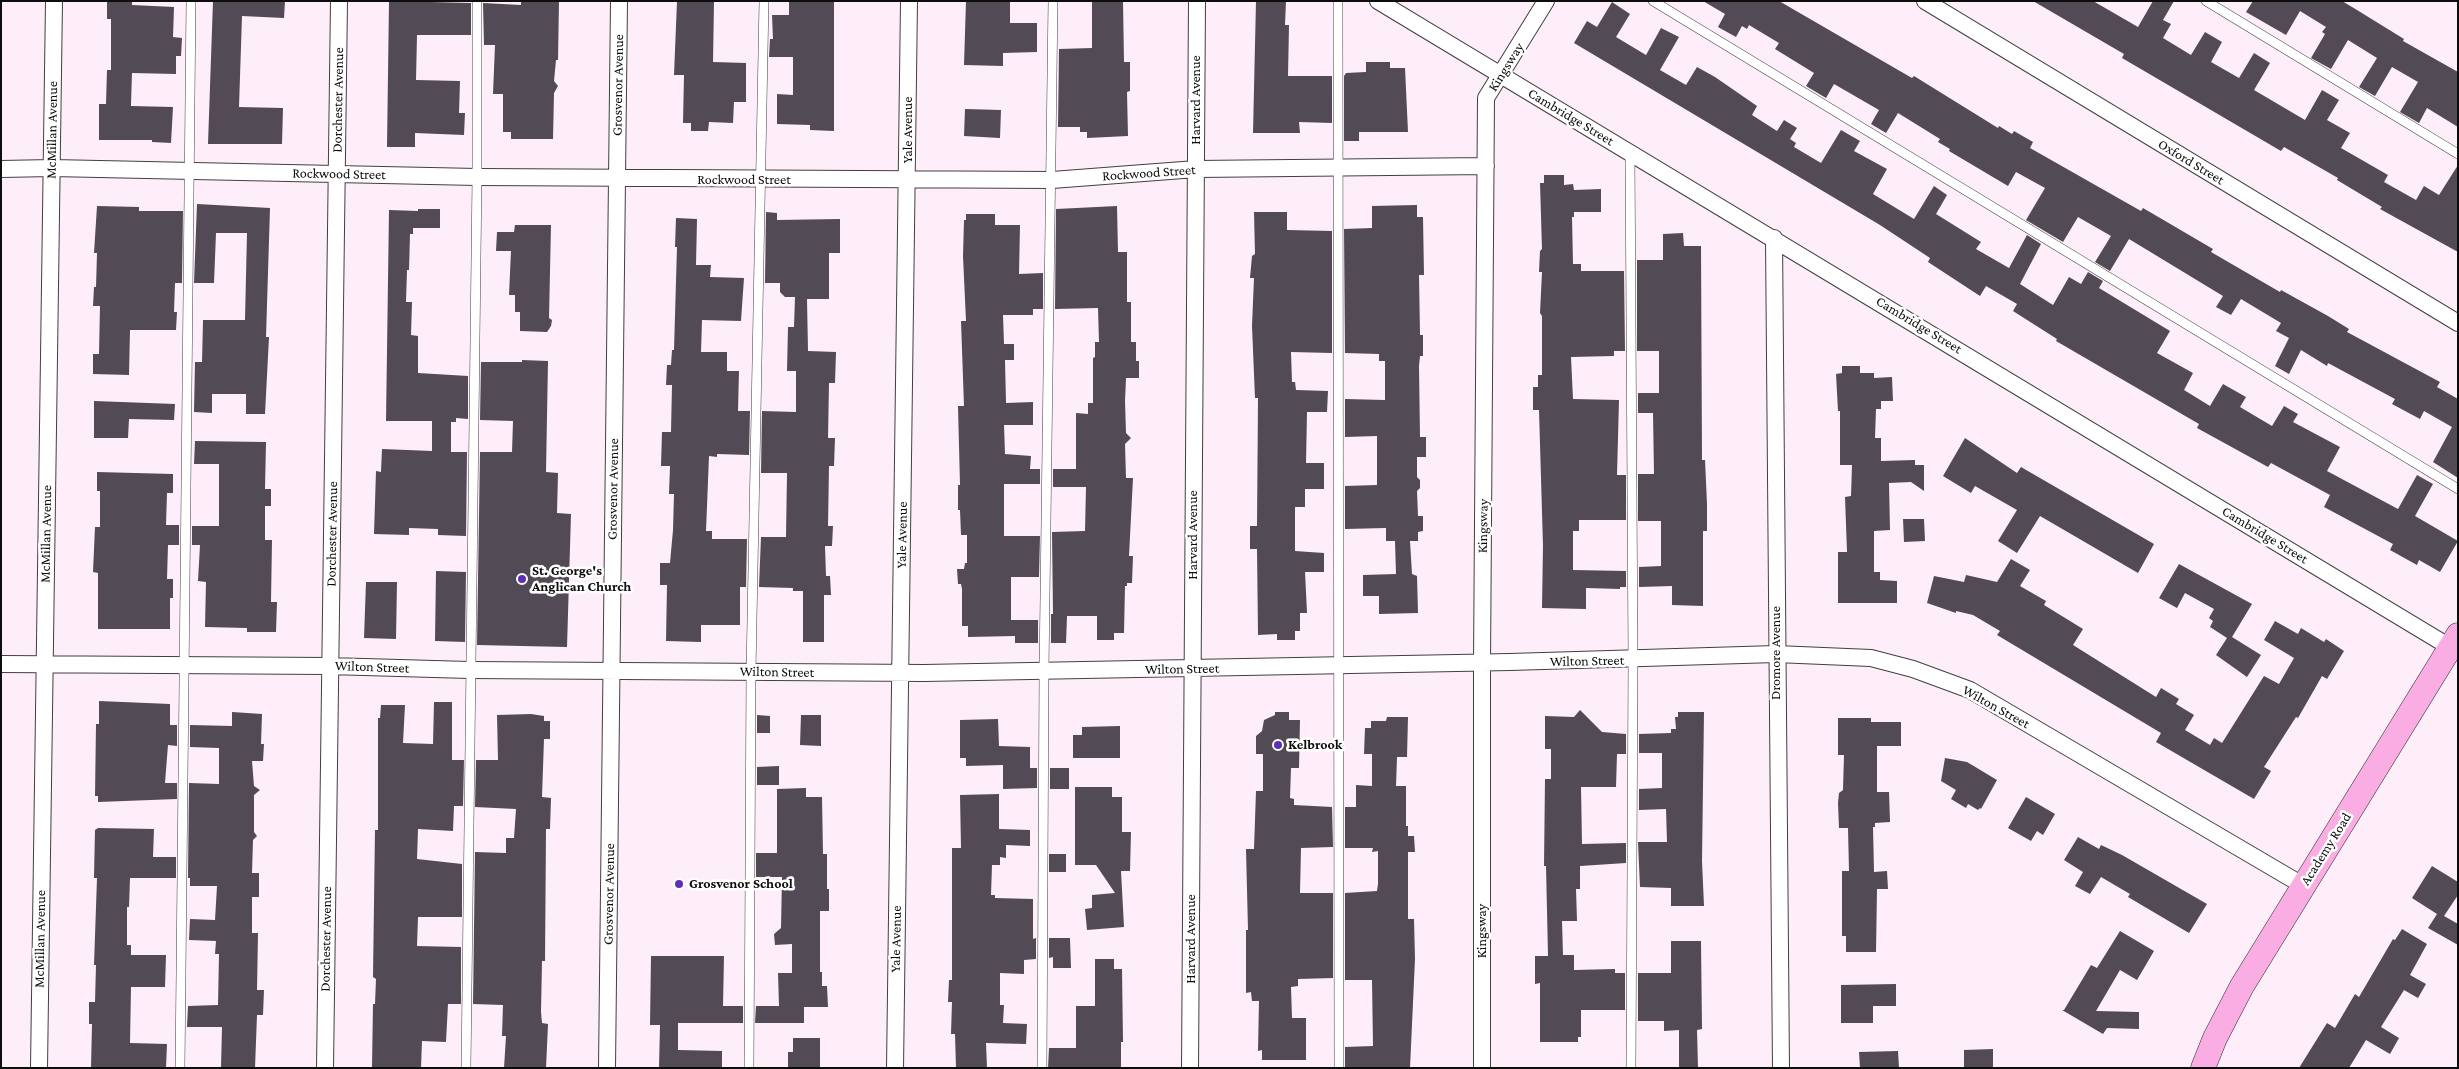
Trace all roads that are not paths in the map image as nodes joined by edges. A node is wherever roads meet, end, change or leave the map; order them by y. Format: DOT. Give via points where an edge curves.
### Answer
graph roads {
  1 [pos="54,1"];
  2 [pos="191,1"];
  3 [pos="339,1"];
  4 [pos="476,1"];
  5 [pos="619,1"];
  6 [pos="764,1"];
  7 [pos="909,1"];
  8 [pos="1053,1"];
  9 [pos="1197,1"];
  10 [pos="1338,1"];
  11 [pos="1378,1"];
  12 [pos="1546,1"];
  13 [pos="1653,1"];
  14 [pos="1925,1"];
  15 [pos="2206,1"];
  16 [pos="1501,74"];
  17 [pos="1630,153"];
  18 [pos="2458,154"];
  19 [pos="1486,166"];
  20 [pos="52,168"];
  21 [pos="1,169"];
  22 [pos="1196,169"];
  23 [pos="1340,169"];
  24 [pos="189,172"];
  25 [pos="337,173"];
  26 [pos="477,177"];
  27 [pos="616,179"];
  28 [pos="762,180"];
  29 [pos="908,180"];
  30 [pos="1052,180"];
  31 [pos="1774,238"];
  32 [pos="2458,324"];
  33 [pos="2458,489"];
  34 [pos="2455,645"];
  35 [pos="1776,654"];
  36 [pos="1633,660"];
  37 [pos="1482,663"];
  38 [pos="1,664"];
  39 [pos="44,664"];
  40 [pos="185,665"];
  41 [pos="330,666"];
  42 [pos="1338,666"];
  43 [pos="1192,669"];
  44 [pos="470,670"];
  45 [pos="611,670"];
  46 [pos="1044,670"];
  47 [pos="751,671"];
  48 [pos="900,673"];
  49 [pos="2304,886"];
  50 [pos="39,1068"];
  51 [pos="180,1068"];
  52 [pos="325,1068"];
  53 [pos="466,1068"];
  54 [pos="607,1068"];
  55 [pos="749,1068"];
  56 [pos="894,1068"];
  57 [pos="1042,1068"];
  58 [pos="1190,1068"];
  59 [pos="1339,1068"];
  60 [pos="1482,1068"];
  61 [pos="1631,1068"];
  62 [pos="1781,1068"];
  63 [pos="2203,1068"];
  1 -- 20 [label="street, McMillan Avenue"];
  2 -- 24 [label="lane"];
  3 -- 25 [label="street, Dorchester Avenue"];
  4 -- 26 [label="lane"];
  5 -- 27 [label="street, Grosvenor Avenue"];
  6 -- 28 [label="lane"];
  7 -- 29 [label="street, Yale Avenue"];
  8 -- 30 [label="lane"];
  9 -- 22 [label="street, Harvard Avenue"];
  10 -- 23 [label="lane"];
  11 -- 16 [label="street, Cambridge Street"];
  12 -- 16 [label="street, Kingsway"];
  13 -- 33 [label="lane"];
  14 -- 32 [label="street, Oxford Street"];
  15 -- 18 [label="lane"];
  16 -- 17 [label="street, Cambridge Street"];
  16 -- 19 [label="street, Kingsway" via="1486,98"];
  17 -- 31 [label="street, Cambridge Street"];
  17 -- 36 [label="lane"];
  19 -- 23 [label="street, Rockwood Street"];
  19 -- 37 [label="street, Kingsway"];
  20 -- 21 [label="street, Rockwood Street"];
  20 -- 24 [label="street, Rockwood Street"];
  20 -- 39 [label="street, McMillan Avenue"];
  22 -- 23 [label="street, Rockwood Street"];
  22 -- 30 [label="street, Rockwood Street"];
  22 -- 43 [label="street, Harvard Avenue"];
  23 -- 42 [label="lane"];
  24 -- 25 [label="street, Rockwood Street"];
  24 -- 40 [label="lane"];
  25 -- 26 [label="street, Rockwood Street"];
  25 -- 41 [label="street, Dorchester Avenue"];
  26 -- 27 [label="street, Rockwood Street"];
  26 -- 44 [label="lane"];
  27 -- 28 [label="street, Rockwood Street"];
  27 -- 45 [label="street, Grosvenor Avenue"];
  28 -- 29 [label="street, Rockwood Street"];
  28 -- 47 [label="lane"];
  29 -- 30 [label="street, Rockwood Street"];
  29 -- 48 [label="street, Yale Avenue"];
  30 -- 46 [label="lane"];
  31 -- 34 [label="street, Cambridge Street"];
  31 -- 35 [label="street, Dromore Avenue"];
  34 -- 49 [label="main road, Academy Road"];
  35 -- 36 [label="street, Wilton Street"];
  35 -- 49 [label="street, Wilton Street" via="1871,658 1970,690"];
  35 -- 62 [label="street, Dromore Avenue"];
  36 -- 37 [label="street, Wilton Street"];
  36 -- 61 [label="lane"];
  37 -- 42 [label="street, Wilton Street"];
  37 -- 60 [label="street, Kingsway"];
  38 -- 39 [label="street, Wilton Street"];
  39 -- 40 [label="street, Wilton Street"];
  39 -- 50 [label="street, McMillan Avenue"];
  40 -- 41 [label="street, Wilton Street"];
  40 -- 51 [label="lane"];
  41 -- 44 [label="street, Wilton Street"];
  41 -- 52 [label="street, Dorchester Avenue"];
  42 -- 43 [label="street, Wilton Street"];
  42 -- 59 [label="lane"];
  43 -- 46 [label="street, Wilton Street"];
  43 -- 58 [label="street, Harvard Avenue"];
  44 -- 45 [label="street, Wilton Street"];
  44 -- 53 [label="lane"];
  45 -- 47 [label="street, Wilton Street"];
  45 -- 54 [label="street, Grosvenor Avenue"];
  46 -- 48 [label="street, Wilton Street"];
  46 -- 57 [label="lane"];
  47 -- 48 [label="street, Wilton Street"];
  47 -- 55 [label="lane"];
  48 -- 56 [label="street, Yale Avenue"];
  49 -- 63 [label="main road, Academy Road" via="2230,1008"];
}
